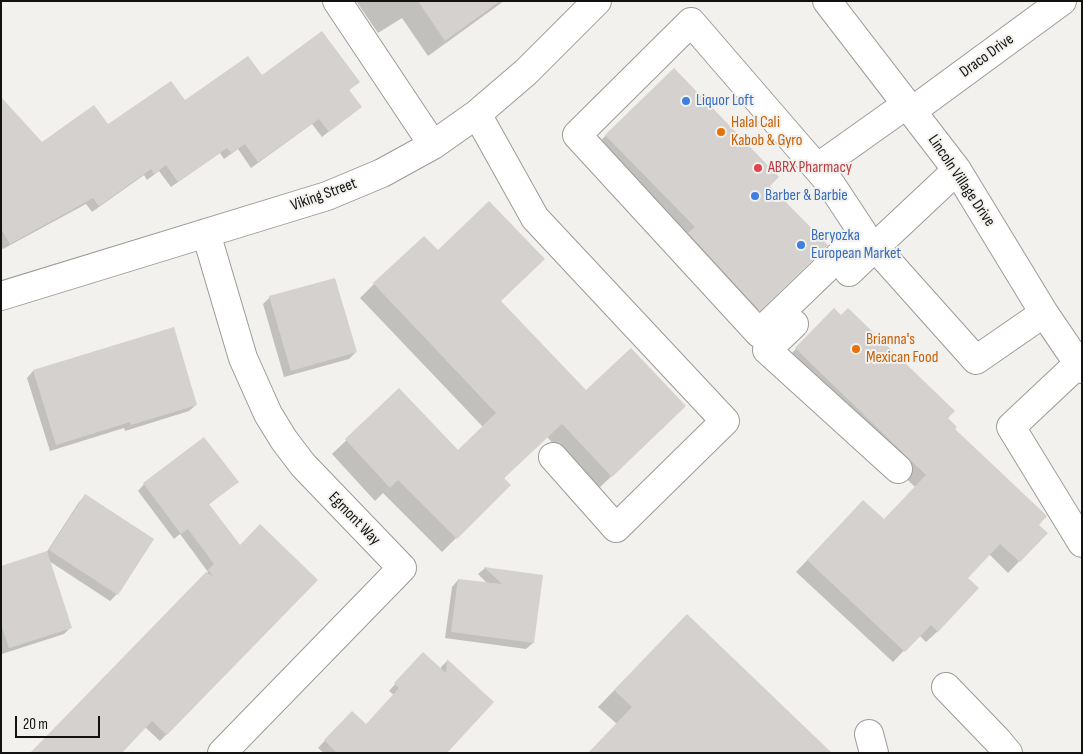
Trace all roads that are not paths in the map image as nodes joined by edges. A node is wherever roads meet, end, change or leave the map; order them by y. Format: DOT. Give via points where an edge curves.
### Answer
graph roads {
  1 [pos="337,1"];
  2 [pos="597,1"];
  3 [pos="827,1"];
  4 [pos="1062,1"];
  5 [pos="910,107"];
  6 [pos="477,114"];
  7 [pos="433,145"];
  8 [pos="817,168"];
  9 [pos="957,170"];
  10 [pos="206,233"];
  11 [pos="875,247"];
  12 [pos="1,296"];
  13 [pos="1044,314"];
  14 [pos="1080,366"];
  15 [pos="553,457"];
  16 [pos="898,469"];
  17 [pos="1082,543"];
  18 [pos="946,686"];
  19 [pos="222,753"];
  20 [pos="1008,753"];
  1 -- 7 [label="street"];
  2 -- 6 [label="street, Viking Street" via="526,72"];
  3 -- 5 [label="street, Lincoln Village Drive"];
  4 -- 5 [label="street, Draco Drive"];
  5 -- 8 [label="street, Draco Drive"];
  5 -- 9 [label="street, Lincoln Village Drive"];
  6 -- 7 [label="street, Viking Street"];
  6 -- 15 [label="street" via="535,218 725,421 616,528"];
  7 -- 10 [label="street, Viking Street" via="382,173 327,196"];
  8 -- 8 [label="street" via="691,22 577,136 760,333 863,233 830,182"];
  9 -- 11 [label="street"];
  9 -- 13 [label="street, Lincoln Village Drive"];
  10 -- 12 [label="street, Viking Street"];
  10 -- 19 [label="street, Egmont Way" via="243,358 268,414 303,465 402,568"];
  11 -- 13 [label="street" via="976,360"];
  11 -- 16 [label="street" via="767,350"];
  13 -- 14 [label="street, Lincoln Village Drive"];
  14 -- 17 [label="street" via="1011,427"];
  18 -- 20 [label="street"];
}
